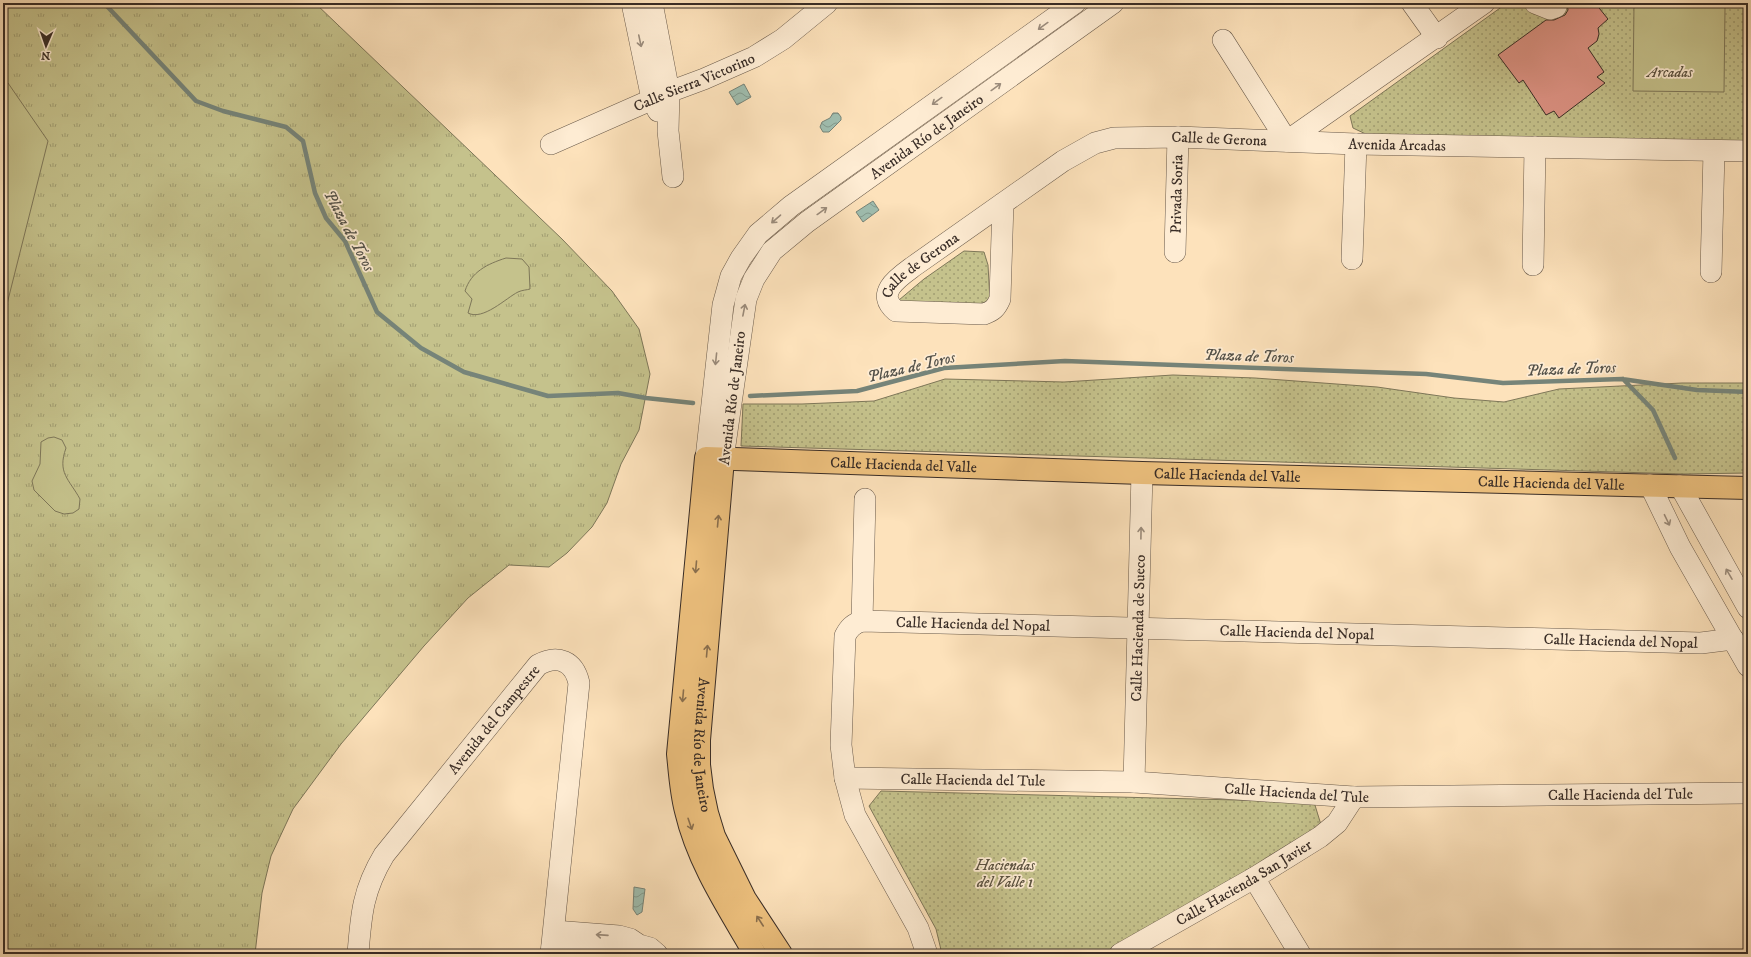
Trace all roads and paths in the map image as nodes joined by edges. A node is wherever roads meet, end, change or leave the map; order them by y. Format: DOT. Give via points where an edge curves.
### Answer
graph roads {
  1 [pos="632,3"];
  2 [pos="652,3"];
  3 [pos="827,3"];
  4 [pos="1075,3"];
  5 [pos="1113,3"];
  6 [pos="1412,3"];
  7 [pos="1484,3"];
  8 [pos="1535,3"];
  9 [pos="1556,7"];
  10 [pos="1437,38"];
  11 [pos="1223,40"];
  12 [pos="660,96"];
  13 [pos="1178,137"];
  14 [pos="1287,141"];
  15 [pos="550,144"];
  16 [pos="1356,144"];
  17 [pos="1535,147"];
  18 [pos="1714,151"];
  19 [pos="1748,151"];
  20 [pos="673,177"];
  21 [pos="1003,203"];
  22 [pos="1175,252"];
  23 [pos="1352,259"];
  24 [pos="1532,265"];
  25 [pos="1711,272"];
  26 [pos="715,459"];
  27 [pos="1142,473"];
  28 [pos="1650,485"];
  29 [pos="1680,486"];
  30 [pos="1748,488"];
  31 [pos="865,499"];
  32 [pos="1748,608"];
  33 [pos="862,621"];
  34 [pos="1139,628"];
  35 [pos="1733,639"];
  36 [pos="1748,666"];
  37 [pos="845,778"];
  38 [pos="1134,782"];
  39 [pos="1748,793"];
  40 [pos="1354,797"];
  41 [pos="1254,878"];
  42 [pos="552,944"];
  43 [pos="648,949"];
  44 [pos="358,954"];
  45 [pos="755,954"];
  46 [pos="781,954"];
  47 [pos="927,954"];
  48 [pos="1120,954"];
  49 [pos="1300,954"];
  1 -- 12 [label="street, one-way"];
  2 -- 12 [label="street"];
  3 -- 12 [label="street, Calle Sierra Victorino" via="783,39 754,57"];
  4 -- 26 [label="street, Avenida Río de Janeiro, one-way" via="791,206 758,234 731,276 723,306"];
  26 -- 5 [label="street, Avenida Río de Janeiro, one-way" via="746,299 754,279 772,251 807,222"];
  6 -- 10 [label="street"];
  7 -- 10 [label="street"];
  8 -- 9 [label="street" via="1550,9"];
  10 -- 14 [label="street"];
  11 -- 14 [label="street"];
  12 -- 15 [label="street, Calle Sierra Victorino"];
  12 -- 20 [label="street" via="668,131"];
  13 -- 14 [label="street, Calle de Gerona"];
  13 -- 21 [label="street, Calle de Gerona" via="1114,138 1095,143 1063,161"];
  13 -- 22 [label="street, Privada Soria"];
  14 -- 16 [label="street, Avenida Arcadas"];
  16 -- 17 [label="street, Avenida Arcadas"];
  16 -- 23 [label="street"];
  17 -- 18 [label="street, Avenida Arcadas"];
  17 -- 24 [label="street"];
  18 -- 19 [label="street, Avenida Arcadas"];
  18 -- 25 [label="street"];
  21 -- 21 [label="street, Calle de Gerona" via="1000,299 996,307 984,314 896,310 891,306 888,302 889,288 894,281"];
  26 -- 27 [label="main road, Calle Hacienda del Valle"];
  26 -- 45 [label="main road, Avenida Río de Janeiro, one-way" via="678,754 686,813 697,844 719,892"];
  46 -- 26 [label="main road, Avenida Río de Janeiro, one-way" via="745,898 714,836 706,813 699,765"];
  27 -- 28 [label="main road, Calle Hacienda del Valle"];
  34 -- 27 [label="street, Calle Hacienda de Sueco, one-way"];
  28 -- 29 [label="main road, Calle Hacienda del Valle"];
  28 -- 35 [label="street, one-way" via="1680,547"];
  29 -- 30 [label="main road, Calle Hacienda del Valle"];
  32 -- 29 [label="street, one-way"];
  31 -- 33 [label="street"];
  33 -- 34 [label="street, Calle Hacienda del Nopal"];
  33 -- 37 [label="street" via="854,623 845,636 841,744"];
  34 -- 35 [label="street, Calle Hacienda del Nopal" via="1701,643"];
  34 -- 38 [label="street, Calle Hacienda de Sueco"];
  35 -- 36 [label="street"];
  37 -- 38 [label="street, Calle Hacienda del Tule"];
  37 -- 47 [label="street" via="856,815 918,928"];
  38 -- 40 [label="street, Calle Hacienda del Tule"];
  39 -- 40 [label="street, Calle Hacienda del Tule"];
  40 -- 41 [label="street, Calle Hacienda San Javier" via="1337,823 1328,831"];
  41 -- 48 [label="street, Calle Hacienda San Javier"];
  41 -- 49 [label="street"];
  42 -- 43 [label="street"];
  42 -- 44 [label="street, Avenida del Campestre" via="579,683 576,672 568,664 557,659 538,665 384,855 366,890"];
}
